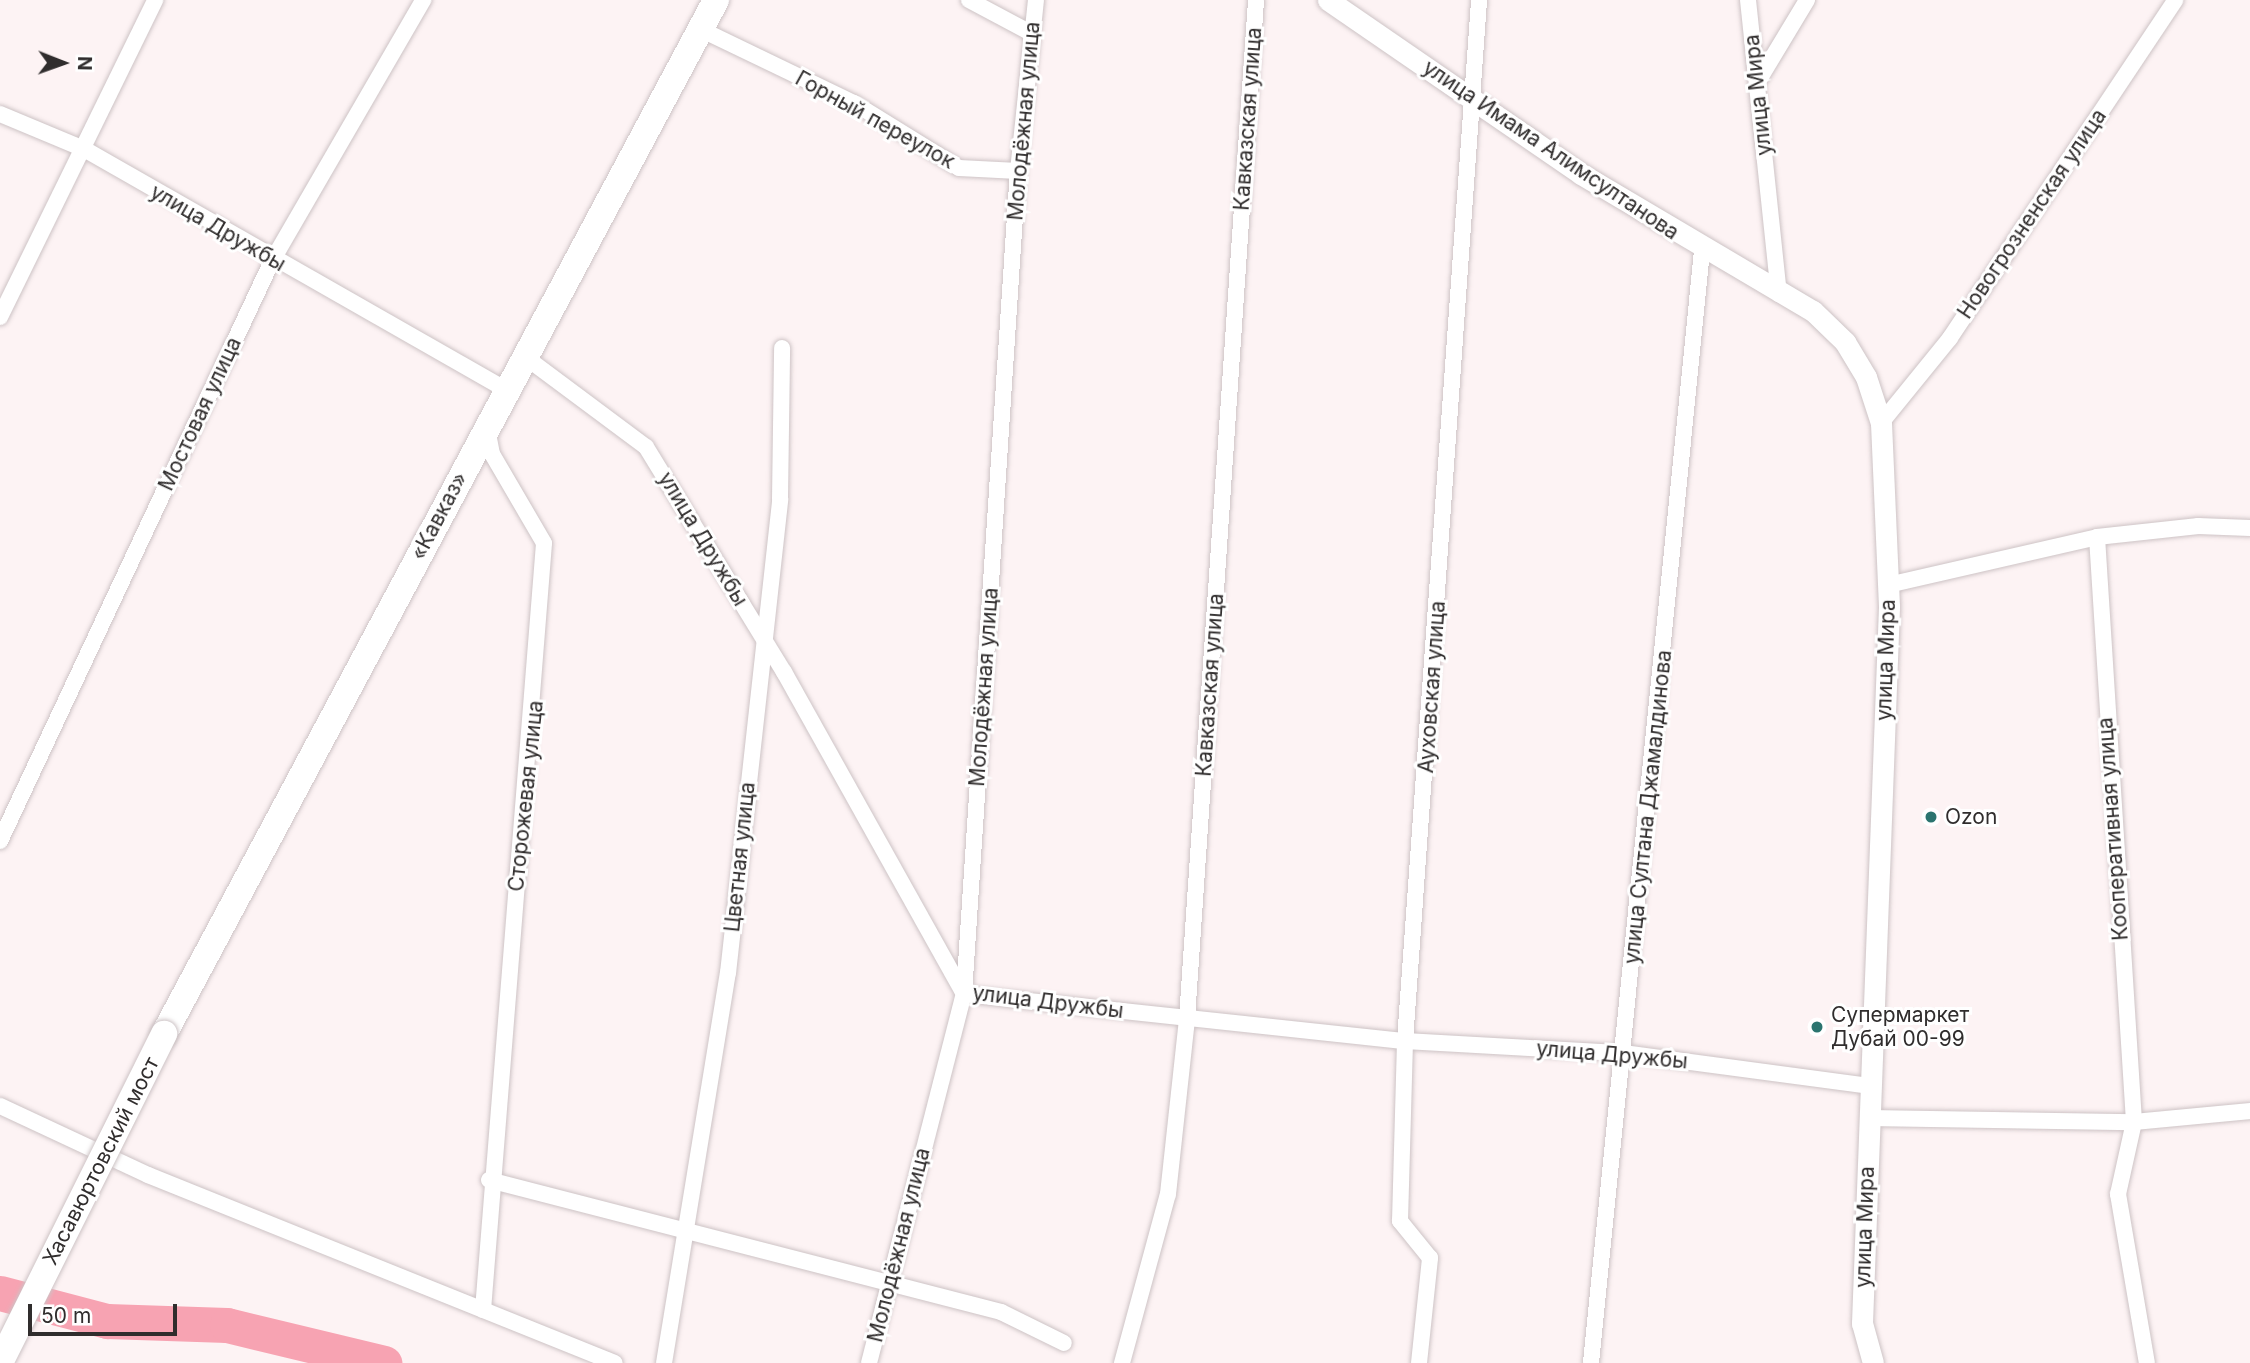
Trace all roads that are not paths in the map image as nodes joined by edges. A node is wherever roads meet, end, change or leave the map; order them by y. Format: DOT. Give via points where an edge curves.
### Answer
graph roads {
  1 [pos="155,0"];
  2 [pos="423,0"];
  3 [pos="716,0"];
  4 [pos="969,0"];
  5 [pos="1036,0"];
  6 [pos="1256,0"];
  7 [pos="1328,0"];
  8 [pos="1479,0"];
  9 [pos="1748,0"];
  10 [pos="1807,0"];
  11 [pos="2175,0"];
  12 [pos="700,29"];
  13 [pos="1029,32"];
  14 [pos="1757,83"];
  15 [pos="1473,100"];
  16 [pos="0,114"];
  17 [pos="84,149"];
  18 [pos="1018,171"];
  19 [pos="1702,250"];
  20 [pos="272,261"];
  21 [pos="1779,293"];
  22 [pos="0,317"];
  23 [pos="782,348"];
  24 [pos="524,356"];
  25 [pos="506,390"];
  26 [pos="1881,423"];
  27 [pos="487,426"];
  28 [pos="2250,528"];
  29 [pos="2097,537"];
  30 [pos="1888,584"];
  31 [pos="764,639"];
  32 [pos="0,841"];
  33 [pos="964,994"];
  34 [pos="1188,1018"];
  35 [pos="164,1034"];
  36 [pos="1405,1041"];
  37 [pos="1623,1053"];
  38 [pos="1871,1086"];
  39 [pos="0,1106"];
  40 [pos="2250,1111"];
  41 [pos="1868,1118"];
  42 [pos="2134,1122"];
  43 [pos="489,1180"];
  44 [pos="686,1233"];
  45 [pos="889,1286"];
  46 [pos="483,1310"];
  47 [pos="1064,1343"];
  48 [pos="0,1363"];
  49 [pos="615,1363"];
  50 [pos="664,1363"];
  51 [pos="869,1363"];
  52 [pos="1122,1363"];
  53 [pos="1419,1363"];
  54 [pos="1591,1363"];
  55 [pos="1874,1363"];
  56 [pos="2147,1363"];
  1 -- 17 [label="street"];
  2 -- 20 [label="street, Мостовая улица"];
  3 -- 12 [label="highway, «Кавказ»"];
  4 -- 13 [label="street"];
  5 -- 13 [label="street, Молодёжная улица"];
  6 -- 34 [label="street, Кавказская улица"];
  7 -- 15 [label="main road, улица Имама Алимсултанова"];
  8 -- 15 [label="street, Ауховская улица"];
  9 -- 14 [label="street, улица Мира"];
  10 -- 14 [label="street"];
  11 -- 26 [label="street, Новогрозненская улица" via="1950,338"];
  12 -- 18 [label="street, Горный переулок" via="854,103 959,168"];
  12 -- 24 [label="highway, «Кавказ»"];
  13 -- 18 [label="street, Молодёжная улица"];
  14 -- 21 [label="street, улица Мира"];
  15 -- 19 [label="main road, улица Имама Алимсултанова"];
  15 -- 36 [label="street, Ауховская улица"];
  16 -- 17 [label="street, улица Дружбы"];
  17 -- 20 [label="street, улица Дружбы"];
  17 -- 22 [label="street"];
  18 -- 33 [label="street, Молодёжная улица"];
  19 -- 21 [label="main road, улица Имама Алимсултанова"];
  19 -- 37 [label="street, улица Султана Джамалдинова"];
  20 -- 25 [label="street, улица Дружбы"];
  20 -- 32 [label="street, Мостовая улица"];
  21 -- 26 [label="main road, улица Мира" via="1813,312 1845,342"];
  23 -- 31 [label="street, Цветная улица" via="780,499"];
  24 -- 25 [label="highway, «Кавказ»"];
  24 -- 31 [label="street, улица Дружбы" via="646,447"];
  25 -- 27 [label="highway, «Кавказ»"];
  26 -- 30 [label="main road, улица Мира"];
  27 -- 35 [label="highway, «Кавказ»"];
  27 -- 43 [label="street, Сторожевая улица" via="492,454 544,543 543,614"];
  28 -- 29 [label="street" via="2198,526"];
  29 -- 30 [label="street"];
  29 -- 42 [label="street, Кооперативная улица"];
  30 -- 38 [label="main road, улица Мира"];
  31 -- 33 [label="street, улица Дружбы"];
  31 -- 44 [label="street, Цветная улица" via="728,974"];
  33 -- 34 [label="street, улица Дружбы"];
  33 -- 45 [label="street, Молодёжная улица"];
  34 -- 36 [label="street, улица Дружбы"];
  34 -- 52 [label="street, Кавказская улица" via="1168,1194"];
  35 -- 48 [label="highway, Хасавюртовский мост, bridge"];
  36 -- 37 [label="street, улица Дружбы"];
  36 -- 53 [label="street, Ауховская улица" via="1400,1221 1430,1258"];
  37 -- 38 [label="street, улица Дружбы"];
  37 -- 54 [label="street, улица Султана Джамалдинова"];
  38 -- 41 [label="main road, улица Мира"];
  39 -- 46 [label="street" via="148,1175"];
  40 -- 42 [label="street"];
  41 -- 42 [label="street"];
  41 -- 55 [label="main road, улица Мира" via="1862,1324"];
  42 -- 56 [label="street, Кооперативная улица" via="2118,1194"];
  43 -- 44 [label="street"];
  43 -- 46 [label="street, Сторожевая улица"];
  44 -- 45 [label="street"];
  44 -- 50 [label="street, Цветная улица"];
  45 -- 47 [label="street" via="1001,1312"];
  45 -- 51 [label="street, Молодёжная улица"];
  46 -- 49 [label="street"];
}
